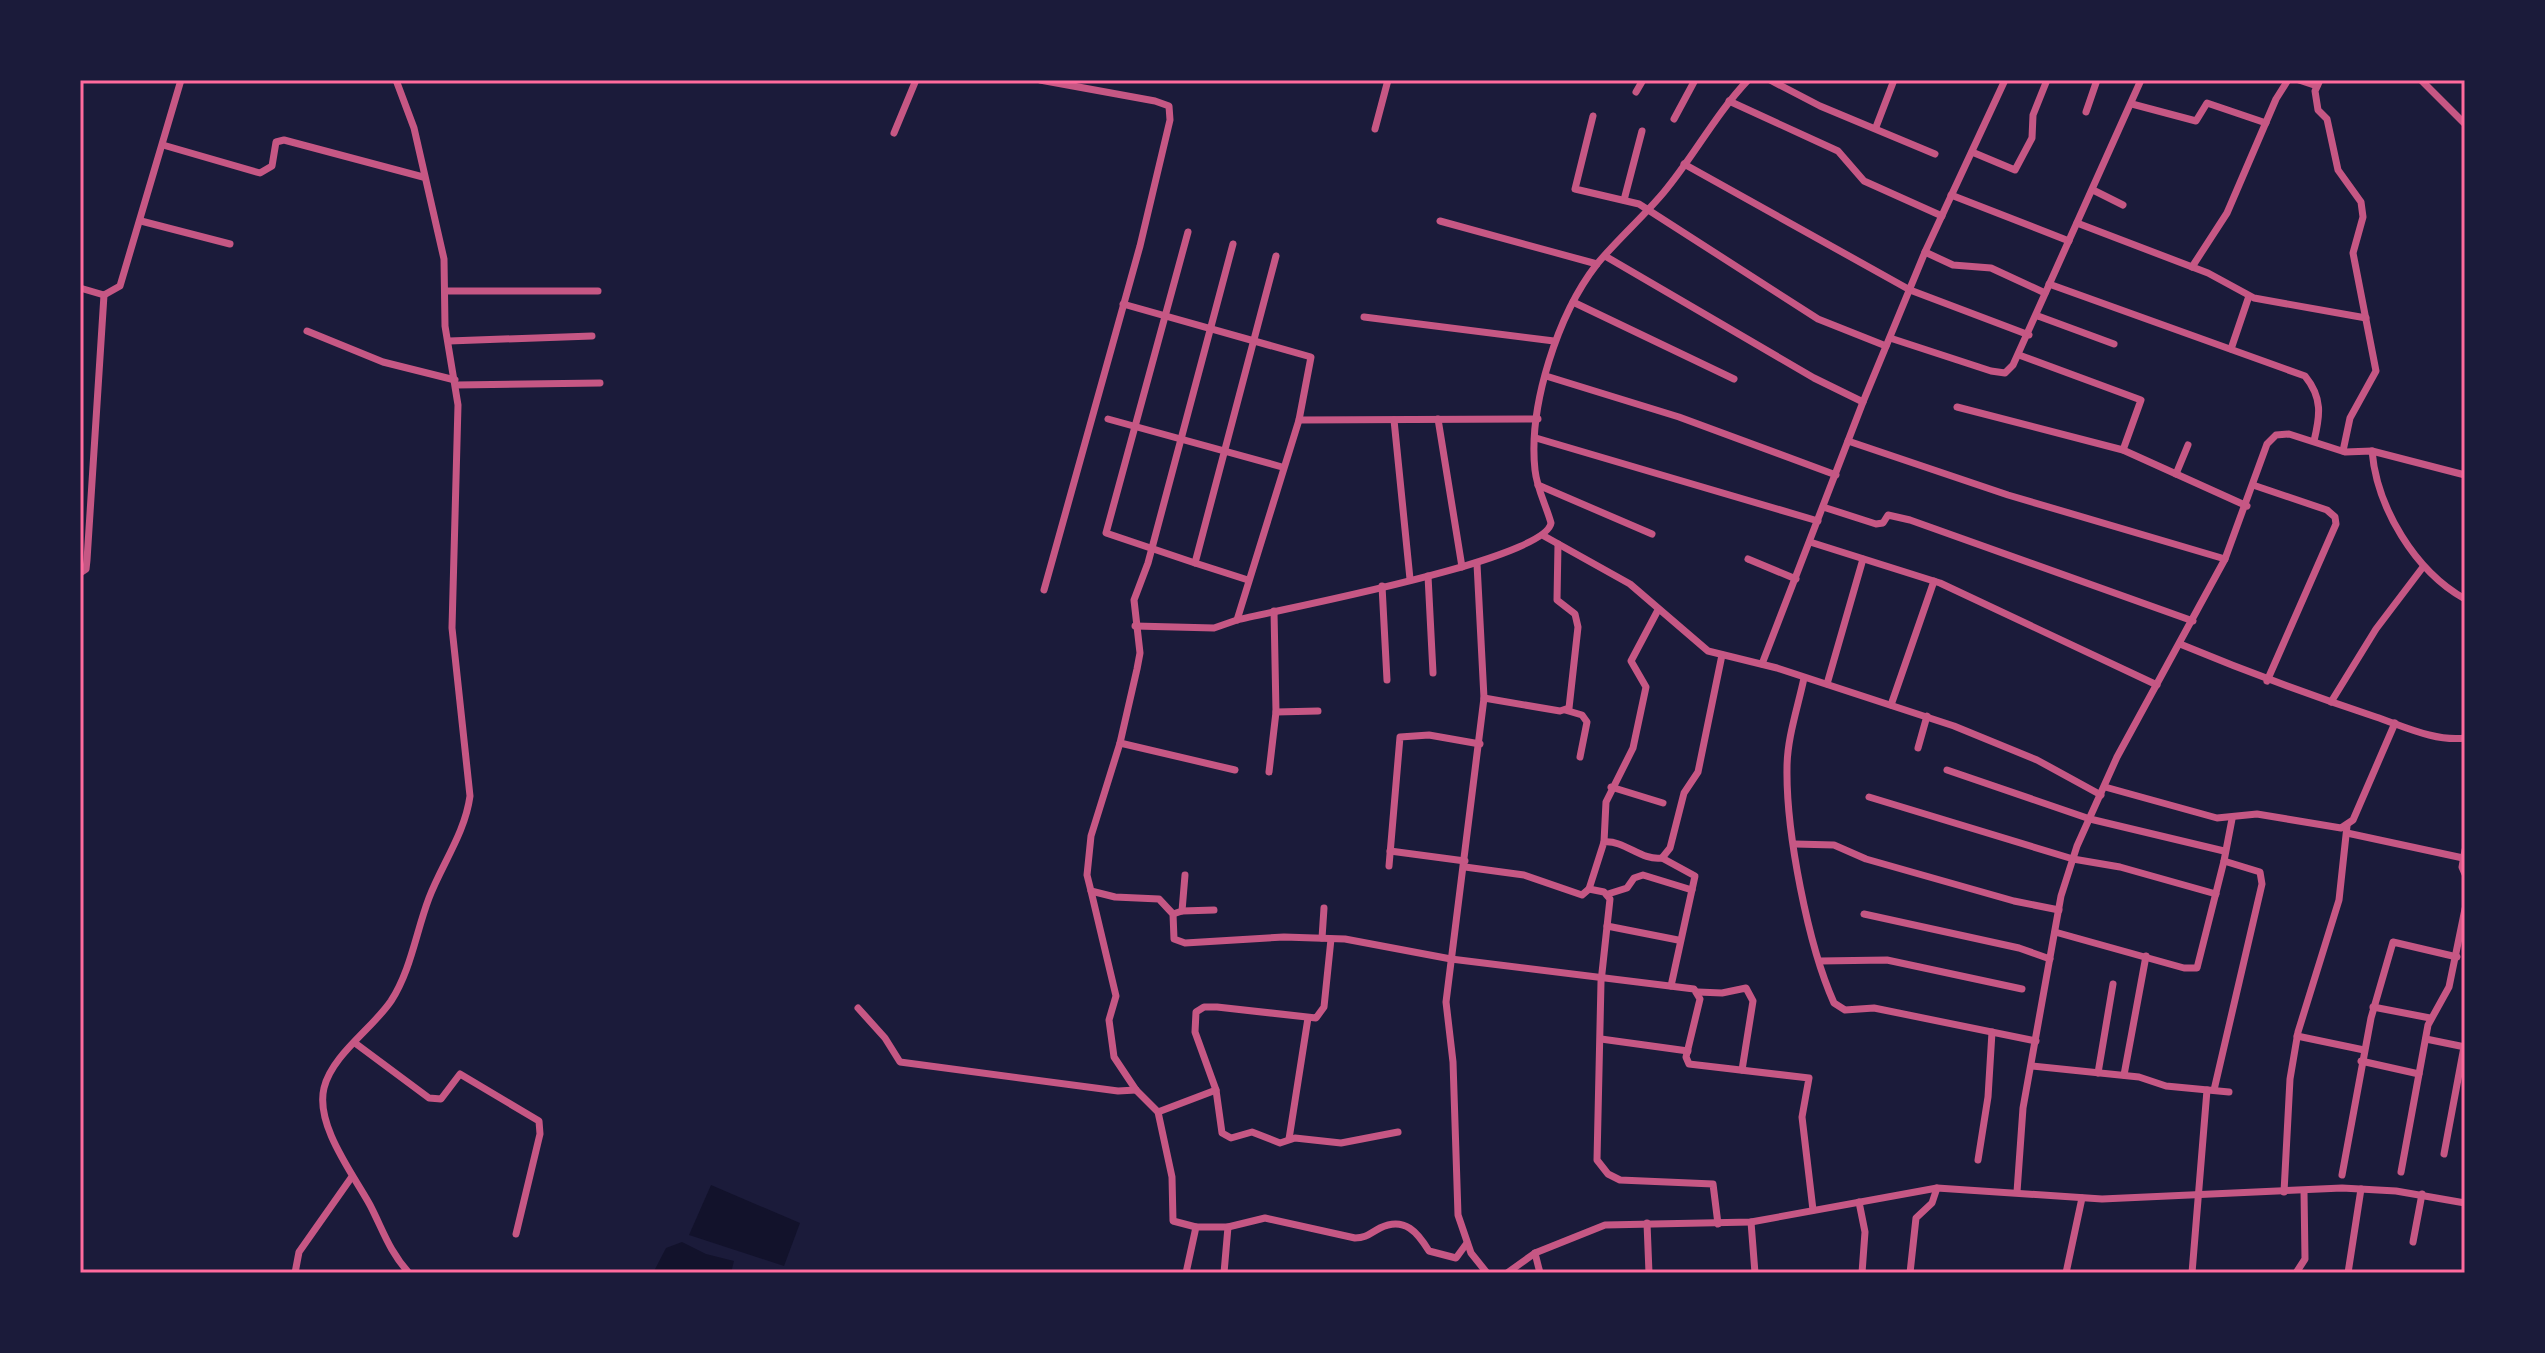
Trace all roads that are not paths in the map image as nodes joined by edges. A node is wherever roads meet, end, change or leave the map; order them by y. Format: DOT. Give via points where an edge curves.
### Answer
graph roads {
  1 [pos="181,80"];
  2 [pos="396,80"];
  3 [pos="916,80"];
  4 [pos="1040,80"];
  5 [pos="1388,80"];
  6 [pos="1643,80"];
  7 [pos="1695,80"];
  8 [pos="1748,80"];
  9 [pos="1770,80"];
  10 [pos="1894,80"];
  11 [pos="2005,80"];
  12 [pos="2047,80"];
  13 [pos="2097,80"];
  14 [pos="2141,80"];
  15 [pos="2288,80"];
  16 [pos="2299,80"];
  17 [pos="2421,80"];
  18 [pos="1068,83"];
  19 [pos="2318,83"];
  20 [pos="1636,92"];
  21 [pos="1729,101"];
  22 [pos="2132,104"];
  23 [pos="2086,112"];
  24 [pos="1593,116"];
  25 [pos="1674,119"];
  26 [pos="2266,123"];
  27 [pos="2465,124"];
  28 [pos="1876,127"];
  29 [pos="1375,129"];
  30 [pos="1642,131"];
  31 [pos="894,133"];
  32 [pos="163,145"];
  33 [pos="1972,152"];
  34 [pos="1935,154"];
  35 [pos="1684,164"];
  36 [pos="423,177"];
  37 [pos="2093,190"];
  38 [pos="1951,195"];
  39 [pos="1624,200"];
  40 [pos="2123,205"];
  41 [pos="1647,210"];
  42 [pos="1942,216"];
  43 [pos="141,221"];
  44 [pos="1440,221"];
  45 [pos="2077,223"];
  46 [pos="1188,232"];
  47 [pos="2069,241"];
  48 [pos="230,244"];
  49 [pos="1233,244"];
  50 [pos="1925,252"];
  51 [pos="1276,256"];
  52 [pos="1605,256"];
  53 [pos="1597,264"];
  54 [pos="2192,267"];
  55 [pos="2049,284"];
  56 [pos="80,288"];
  57 [pos="1910,290"];
  58 [pos="445,291"];
  59 [pos="598,291"];
  60 [pos="2045,293"];
  61 [pos="104,295"];
  62 [pos="2249,296"];
  63 [pos="1573,302"];
  64 [pos="1123,304"];
  65 [pos="1165,316"];
  66 [pos="2038,316"];
  67 [pos="1364,317"];
  68 [pos="2366,318"];
  69 [pos="1211,329"];
  70 [pos="307,331"];
  71 [pos="2029,335"];
  72 [pos="592,336"];
  73 [pos="449,341"];
  74 [pos="1254,341"];
  75 [pos="1554,341"];
  76 [pos="1888,342"];
  77 [pos="2114,344"];
  78 [pos="2231,349"];
  79 [pos="2019,355"];
  80 [pos="1546,376"];
  81 [pos="1734,379"];
  82 [pos="451,381"];
  83 [pos="600,383"];
  84 [pos="1863,402"];
  85 [pos="1957,407"];
  86 [pos="1108,419"];
  87 [pos="1438,419"];
  88 [pos="1538,419"];
  89 [pos="1299,420"];
  90 [pos="1394,420"];
  91 [pos="1135,426"];
  92 [pos="1536,438"];
  93 [pos="1181,439"];
  94 [pos="1848,441"];
  95 [pos="2314,441"];
  96 [pos="2188,445"];
  97 [pos="2123,450"];
  98 [pos="1225,451"];
  99 [pos="2343,451"];
  100 [pos="2372,451"];
  101 [pos="1282,467"];
  102 [pos="2176,474"];
  103 [pos="1836,475"];
  104 [pos="2465,475"];
  105 [pos="1538,485"];
  106 [pos="2253,485"];
  107 [pos="2247,506"];
  108 [pos="1823,507"];
  109 [pos="1818,521"];
  110 [pos="1652,534"];
  111 [pos="1544,536"];
  112 [pos="1810,542"];
  113 [pos="1558,544"];
  114 [pos="1152,549"];
  115 [pos="1748,559"];
  116 [pos="1863,559"];
  117 [pos="2225,559"];
  118 [pos="1195,563"];
  119 [pos="1477,564"];
  120 [pos="1462,567"];
  121 [pos="2423,567"];
  122 [pos="80,573"];
  123 [pos="1428,576"];
  124 [pos="1410,579"];
  125 [pos="1796,579"];
  126 [pos="1248,580"];
  127 [pos="1934,581"];
  128 [pos="1382,586"];
  129 [pos="1044,590"];
  130 [pos="2465,599"];
  131 [pos="1658,610"];
  132 [pos="1274,611"];
  133 [pos="1237,620"];
  134 [pos="2193,621"];
  135 [pos="1135,626"];
  136 [pos="2180,644"];
  137 [pos="1722,655"];
  138 [pos="1762,664"];
  139 [pos="1433,673"];
  140 [pos="1804,678"];
  141 [pos="1387,680"];
  142 [pos="2267,681"];
  143 [pos="1827,684"];
  144 [pos="2157,685"];
  145 [pos="1484,698"];
  146 [pos="2331,702"];
  147 [pos="1891,705"];
  148 [pos="1565,710"];
  149 [pos="1318,711"];
  150 [pos="1276,712"];
  151 [pos="1927,716"];
  152 [pos="2395,723"];
  153 [pos="2465,738"];
  154 [pos="1120,743"];
  155 [pos="1480,744"];
  156 [pos="1918,748"];
  157 [pos="1580,757"];
  158 [pos="1235,770"];
  159 [pos="1947,770"];
  160 [pos="1269,772"];
  161 [pos="1611,787"];
  162 [pos="2103,791"];
  163 [pos="1869,797"];
  164 [pos="1663,803"];
  165 [pos="2090,819"];
  166 [pos="2232,819"];
  167 [pos="2347,829"];
  168 [pos="1604,842"];
  169 [pos="1795,844"];
  170 [pos="1390,851"];
  171 [pos="2224,851"];
  172 [pos="2464,854"];
  173 [pos="1662,858"];
  174 [pos="2073,859"];
  175 [pos="2224,861"];
  176 [pos="1465,864"];
  177 [pos="1389,866"];
  178 [pos="2465,874"];
  179 [pos="1185,875"];
  180 [pos="1589,889"];
  181 [pos="1692,890"];
  182 [pos="1091,891"];
  183 [pos="1608,894"];
  184 [pos="2216,894"];
  185 [pos="1324,908"];
  186 [pos="2465,909"];
  187 [pos="1214,910"];
  188 [pos="2059,910"];
  189 [pos="1182,911"];
  190 [pos="1173,914"];
  191 [pos="1864,914"];
  192 [pos="1607,926"];
  193 [pos="2055,932"];
  194 [pos="1326,938"];
  195 [pos="1678,940"];
  196 [pos="2146,956"];
  197 [pos="2457,957"];
  198 [pos="1451,959"];
  199 [pos="2050,959"];
  200 [pos="1820,961"];
  201 [pos="1601,977"];
  202 [pos="2113,984"];
  203 [pos="1671,986"];
  204 [pos="2022,989"];
  205 [pos="1698,992"];
  206 [pos="2373,1007"];
  207 [pos="858,1008"];
  208 [pos="1308,1018"];
  209 [pos="2430,1018"];
  210 [pos="1992,1032"];
  211 [pos="2297,1036"];
  212 [pos="1601,1039"];
  213 [pos="2426,1039"];
  214 [pos="2036,1041"];
  215 [pos="355,1043"];
  216 [pos="2465,1047"];
  217 [pos="2364,1050"];
  218 [pos="1688,1051"];
  219 [pos="2361,1061"];
  220 [pos="2032,1066"];
  221 [pos="1742,1070"];
  222 [pos="2098,1073"];
  223 [pos="2419,1074"];
  224 [pos="2124,1075"];
  225 [pos="1136,1090"];
  226 [pos="1216,1090"];
  227 [pos="2211,1090"];
  228 [pos="2229,1092"];
  229 [pos="1158,1112"];
  230 [pos="1398,1132"];
  231 [pos="1289,1139"];
  232 [pos="2444,1154"];
  233 [pos="1978,1160"];
  234 [pos="2401,1172"];
  235 [pos="2342,1175"];
  236 [pos="351,1178"];
  237 [pos="1937,1188"];
  238 [pos="2361,1189"];
  239 [pos="2304,1191"];
  240 [pos="2017,1192"];
  241 [pos="2284,1192"];
  242 [pos="2198,1194"];
  243 [pos="2422,1194"];
  244 [pos="2082,1198"];
  245 [pos="1859,1202"];
  246 [pos="2465,1203"];
  247 [pos="1813,1210"];
  248 [pos="1751,1222"];
  249 [pos="1647,1223"];
  250 [pos="1718,1224"];
  251 [pos="1196,1227"];
  252 [pos="1228,1227"];
  253 [pos="516,1234"];
  254 [pos="2413,1242"];
  255 [pos="1467,1243"];
  256 [pos="1535,1253"];
  257 [pos="295,1273"];
  258 [pos="409,1273"];
  259 [pos="1186,1273"];
  260 [pos="1224,1273"];
  261 [pos="1487,1273"];
  262 [pos="1507,1273"];
  263 [pos="1540,1273"];
  264 [pos="1649,1273"];
  265 [pos="1755,1273"];
  266 [pos="1862,1273"];
  267 [pos="1910,1273"];
  268 [pos="2066,1273"];
  269 [pos="2192,1273"];
  270 [pos="2296,1273"];
  271 [pos="2348,1273"];
  1 -- 32 [label="street"];
  2 -- 36 [label="street" via="414,128"];
  3 -- 31 [label="street"];
  4 -- 18 [label="street"];
  5 -- 29 [label="street"];
  6 -- 20 [label="street"];
  7 -- 25 [label="street"];
  8 -- 21 [label="street"];
  9 -- 28 [label="street"];
  10 -- 28 [label="street"];
  11 -- 33 [label="street"];
  12 -- 33 [label="street" via="2033,115 2032,138 2015,170"];
  13 -- 23 [label="street"];
  14 -- 22 [label="street"];
  15 -- 26 [label="street"];
  16 -- 19 [label="street"];
  17 -- 27 [label="street"];
  18 -- 64 [label="street" via="1169,106 1164,153"];
  19 -- 68 [label="street" via="2318,110 2327,119 2338,170 2361,202 2363,217 2353,253"];
  21 -- 35 [label="street"];
  21 -- 42 [label="street" via="1838,151 1864,181"];
  22 -- 26 [label="street" via="2196,121 2207,103"];
  22 -- 37 [label="street"];
  24 -- 39 [label="street" via="1575,189"];
  26 -- 54 [label="street" via="2227,213"];
  28 -- 34 [label="street"];
  30 -- 39 [label="street"];
  32 -- 36 [label="street" via="260,173 269,170 276,142 284,140"];
  32 -- 43 [label="street"];
  33 -- 38 [label="street"];
  35 -- 41 [label="street"];
  35 -- 57 [label="street"];
  36 -- 58 [label="street" via="444,259"];
  37 -- 40 [label="street"];
  37 -- 45 [label="street"];
  38 -- 42 [label="street"];
  38 -- 47 [label="street"];
  39 -- 41 [label="street"];
  41 -- 52 [label="street"];
  41 -- 76 [label="street" via="1830,326"];
  42 -- 50 [label="street"];
  43 -- 48 [label="street"];
  43 -- 61 [label="street" via="120,286"];
  44 -- 53 [label="street"];
  45 -- 47 [label="street"];
  45 -- 54 [label="street"];
  46 -- 65 [label="street"];
  47 -- 55 [label="street"];
  49 -- 69 [label="street"];
  50 -- 57 [label="street"];
  50 -- 60 [label="street" via="1953,265 1991,268"];
  51 -- 74 [label="street"];
  52 -- 53 [label="street"];
  52 -- 84 [label="street"];
  53 -- 63 [label="street"];
  54 -- 62 [label="street"];
  55 -- 60 [label="street"];
  55 -- 78 [label="street"];
  56 -- 61 [label="street"];
  57 -- 71 [label="street"];
  57 -- 76 [label="street"];
  58 -- 59 [label="street"];
  58 -- 73 [label="street"];
  60 -- 66 [label="street"];
  61 -- 122 [label="street" via="87,560"];
  62 -- 68 [label="street"];
  62 -- 78 [label="street"];
  63 -- 75 [label="street"];
  63 -- 81 [label="street"];
  64 -- 65 [label="street"];
  64 -- 129 [label="street"];
  65 -- 69 [label="street"];
  65 -- 91 [label="street"];
  66 -- 71 [label="street"];
  66 -- 77 [label="street"];
  67 -- 75 [label="street"];
  68 -- 99 [label="street" via="2376,371 2350,418"];
  69 -- 74 [label="street"];
  69 -- 93 [label="street"];
  70 -- 82 [label="street" via="368,357"];
  71 -- 79 [label="street"];
  72 -- 73 [label="street"];
  73 -- 82 [label="street"];
  74 -- 89 [label="street" via="1311,357"];
  74 -- 98 [label="street"];
  75 -- 80 [label="street"];
  76 -- 79 [label="street" via="2005,373"];
  76 -- 84 [label="street"];
  78 -- 95 [label="street" via="2305,376 2320,405"];
  79 -- 97 [label="street" via="2141,400"];
  80 -- 88 [label="street"];
  80 -- 103 [label="street" via="1679,417"];
  82 -- 83 [label="street"];
  82 -- 215 [label="street" via="458,405 452,628 470,784 468,807 402,979"];
  84 -- 94 [label="street"];
  85 -- 97 [label="street"];
  86 -- 91 [label="street"];
  87 -- 88 [label="street"];
  87 -- 90 [label="street"];
  87 -- 120 [label="street"];
  88 -- 92 [label="street"];
  89 -- 90 [label="street"];
  89 -- 101 [label="street"];
  90 -- 124 [label="street"];
  91 -- 93 [label="street"];
  91 -- 114 [label="street" via="1106,533"];
  92 -- 105 [label="street"];
  92 -- 109 [label="street"];
  93 -- 98 [label="street"];
  93 -- 114 [label="street"];
  94 -- 103 [label="street"];
  94 -- 117 [label="street"];
  95 -- 99 [label="street"];
  95 -- 106 [label="street" via="2289,434 2273,437"];
  96 -- 102 [label="street"];
  97 -- 102 [label="street"];
  98 -- 101 [label="street"];
  98 -- 118 [label="street"];
  99 -- 100 [label="street"];
  100 -- 104 [label="street"];
  100 -- 121 [label="street" via="2378,488"];
  101 -- 126 [label="street"];
  102 -- 107 [label="street"];
  103 -- 108 [label="street"];
  105 -- 110 [label="street"];
  105 -- 111 [label="street" via="1551,523"];
  106 -- 107 [label="street"];
  106 -- 142 [label="street" via="2327,510 2336,524"];
  107 -- 117 [label="street"];
  108 -- 109 [label="street"];
  108 -- 134 [label="street" via="1876,524 1888,515 1910,520"];
  109 -- 112 [label="street"];
  111 -- 113 [label="street"];
  111 -- 119 [label="street"];
  112 -- 116 [label="street"];
  112 -- 125 [label="street"];
  113 -- 131 [label="street" via="1630,584"];
  113 -- 148 [label="street" via="1557,600 1575,614 1578,627 1571,702"];
  114 -- 118 [label="street"];
  114 -- 135 [label="street" via="1134,600"];
  115 -- 125 [label="street"];
  116 -- 127 [label="street"];
  116 -- 143 [label="street"];
  117 -- 134 [label="street"];
  118 -- 126 [label="street"];
  119 -- 120 [label="street"];
  119 -- 145 [label="street"];
  120 -- 123 [label="street"];
  121 -- 130 [label="street"];
  121 -- 146 [label="street"];
  123 -- 124 [label="street"];
  123 -- 139 [label="street"];
  124 -- 128 [label="street"];
  125 -- 138 [label="street"];
  126 -- 133 [label="street"];
  127 -- 144 [label="street"];
  127 -- 147 [label="street"];
  128 -- 132 [label="street"];
  128 -- 141 [label="street"];
  131 -- 137 [label="street" via="1702,647"];
  131 -- 161 [label="street" via="1631,661 1646,687 1633,748"];
  132 -- 133 [label="street"];
  132 -- 150 [label="street"];
  133 -- 135 [label="street" via="1214,628"];
  134 -- 136 [label="street"];
  135 -- 154 [label="street" via="1140,653"];
  136 -- 142 [label="street"];
  136 -- 144 [label="street"];
  137 -- 138 [label="street"];
  137 -- 173 [label="street" via="1698,772 1684,793 1670,848"];
  138 -- 140 [label="street"];
  140 -- 143 [label="street"];
  140 -- 169 [label="street" via="1787,768"];
  142 -- 146 [label="street"];
  143 -- 147 [label="street"];
  144 -- 162 [label="street"];
  145 -- 148 [label="street"];
  145 -- 155 [label="street"];
  146 -- 152 [label="street"];
  147 -- 151 [label="street"];
  148 -- 157 [label="street" via="1587,722"];
  149 -- 150 [label="street"];
  150 -- 160 [label="street"];
  151 -- 156 [label="street"];
  151 -- 162 [label="street"];
  152 -- 153 [label="street" via="2449,739"];
  152 -- 167 [label="street"];
  154 -- 158 [label="street"];
  154 -- 182 [label="street" via="1093,822 1087,875"];
  155 -- 170 [label="street" via="1429,735 1400,737"];
  155 -- 176 [label="street"];
  159 -- 165 [label="street"];
  161 -- 164 [label="street"];
  161 -- 168 [label="street"];
  162 -- 165 [label="street"];
  162 -- 166 [label="street"];
  163 -- 174 [label="street"];
  165 -- 171 [label="street"];
  165 -- 174 [label="street"];
  166 -- 167 [label="street" via="2257,814"];
  166 -- 171 [label="street"];
  167 -- 172 [label="street"];
  167 -- 211 [label="street" via="2336,909"];
  168 -- 173 [label="street"];
  168 -- 180 [label="street"];
  169 -- 188 [label="street" via="1834,845 1866,859"];
  169 -- 200 [label="street"];
  170 -- 176 [label="street"];
  170 -- 177 [label="street"];
  171 -- 175 [label="street"];
  172 -- 178 [label="street"];
  173 -- 181 [label="street" via="1693,871"];
  174 -- 184 [label="street"];
  174 -- 188 [label="street"];
  175 -- 184 [label="street"];
  175 -- 227 [label="street" via="2262,877"];
  176 -- 180 [label="street" via="1524,875 1576,894"];
  176 -- 198 [label="street"];
  179 -- 189 [label="street"];
  180 -- 183 [label="street"];
  181 -- 183 [label="street" via="1643,875"];
  181 -- 195 [label="street"];
  182 -- 190 [label="street" via="1159,899"];
  182 -- 225 [label="street" via="1116,996 1109,1020 1114,1057"];
  183 -- 192 [label="street"];
  184 -- 196 [label="street" via="2197,968"];
  185 -- 194 [label="street"];
  186 -- 197 [label="street"];
  187 -- 189 [label="street"];
  188 -- 193 [label="street"];
  189 -- 190 [label="street"];
  190 -- 194 [label="street" via="1174,939 1185,943"];
  191 -- 199 [label="street"];
  192 -- 195 [label="street"];
  192 -- 201 [label="street"];
  193 -- 196 [label="street"];
  193 -- 199 [label="street"];
  194 -- 198 [label="street"];
  194 -- 208 [label="street" via="1324,1007 1316,1018"];
  195 -- 203 [label="street"];
  196 -- 224 [label="street"];
  197 -- 206 [label="street" via="2393,942"];
  197 -- 209 [label="street" via="2445,997"];
  198 -- 201 [label="street"];
  198 -- 255 [label="street" via="1446,1002 1458,1158 1455,1193"];
  199 -- 214 [label="street"];
  200 -- 204 [label="street" via="1876,959"];
  200 -- 210 [label="street" via="1834,1003 1845,1010 1874,1008"];
  201 -- 203 [label="street"];
  201 -- 212 [label="street"];
  202 -- 222 [label="street"];
  203 -- 205 [label="street"];
  205 -- 218 [label="street"];
  205 -- 221 [label="street" via="1751,991"];
  206 -- 209 [label="street"];
  206 -- 217 [label="street"];
  207 -- 225 [label="street" via="900,1062"];
  208 -- 226 [label="street" via="1199,1008 1195,1032"];
  208 -- 231 [label="street"];
  209 -- 213 [label="street"];
  210 -- 214 [label="street"];
  210 -- 233 [label="street"];
  211 -- 217 [label="street"];
  211 -- 241 [label="street"];
  212 -- 218 [label="street"];
  212 -- 250 [label="street" via="1596,1152 1601,1168 1631,1182 1708,1182 1715,1188"];
  213 -- 216 [label="street"];
  213 -- 223 [label="street"];
  214 -- 220 [label="street"];
  215 -- 236 [label="street" via="329,1076 323,1101"];
  215 -- 253 [label="street" via="429,1098 441,1099 460,1074 539,1121"];
  216 -- 232 [label="street"];
  217 -- 219 [label="street"];
  218 -- 221 [label="street" via="1689,1064"];
  219 -- 223 [label="street"];
  219 -- 235 [label="street"];
  220 -- 222 [label="street"];
  220 -- 240 [label="street"];
  221 -- 247 [label="street" via="1809,1078 1802,1117"];
  222 -- 224 [label="street"];
  223 -- 234 [label="street"];
  224 -- 227 [label="street"];
  225 -- 229 [label="street"];
  226 -- 229 [label="street"];
  226 -- 231 [label="street" via="1226,1138 1252,1132 1275,1142"];
  227 -- 228 [label="street"];
  227 -- 242 [label="street"];
  229 -- 251 [label="street" via="1172,1177 1173,1221"];
  230 -- 231 [label="street" via="1341,1143"];
  236 -- 257 [label="street" via="299,1252"];
  236 -- 258 [label="street" via="370,1205 389,1249"];
  237 -- 240 [label="street"];
  237 -- 245 [label="street"];
  237 -- 267 [label="street" via="1932,1203 1916,1218"];
  238 -- 239 [label="street"];
  238 -- 243 [label="street"];
  238 -- 271 [label="street"];
  239 -- 241 [label="street"];
  239 -- 270 [label="street" via="2305,1259"];
  240 -- 244 [label="street"];
  241 -- 242 [label="street"];
  242 -- 244 [label="street"];
  242 -- 269 [label="street"];
  243 -- 246 [label="street"];
  243 -- 254 [label="street"];
  244 -- 268 [label="street"];
  245 -- 247 [label="street"];
  245 -- 266 [label="street" via="1865,1232"];
  247 -- 248 [label="street"];
  248 -- 250 [label="street"];
  248 -- 265 [label="street"];
  249 -- 250 [label="street"];
  249 -- 256 [label="street" via="1605,1225"];
  249 -- 264 [label="street"];
  251 -- 252 [label="street"];
  251 -- 259 [label="street"];
  252 -- 255 [label="street" via="1265,1218 1362,1238 1383,1226 1405,1227 1420,1233 1429,1251 1456,1258"];
  252 -- 260 [label="street"];
  255 -- 261 [label="street"];
  256 -- 262 [label="street"];
  256 -- 263 [label="street"];
}
